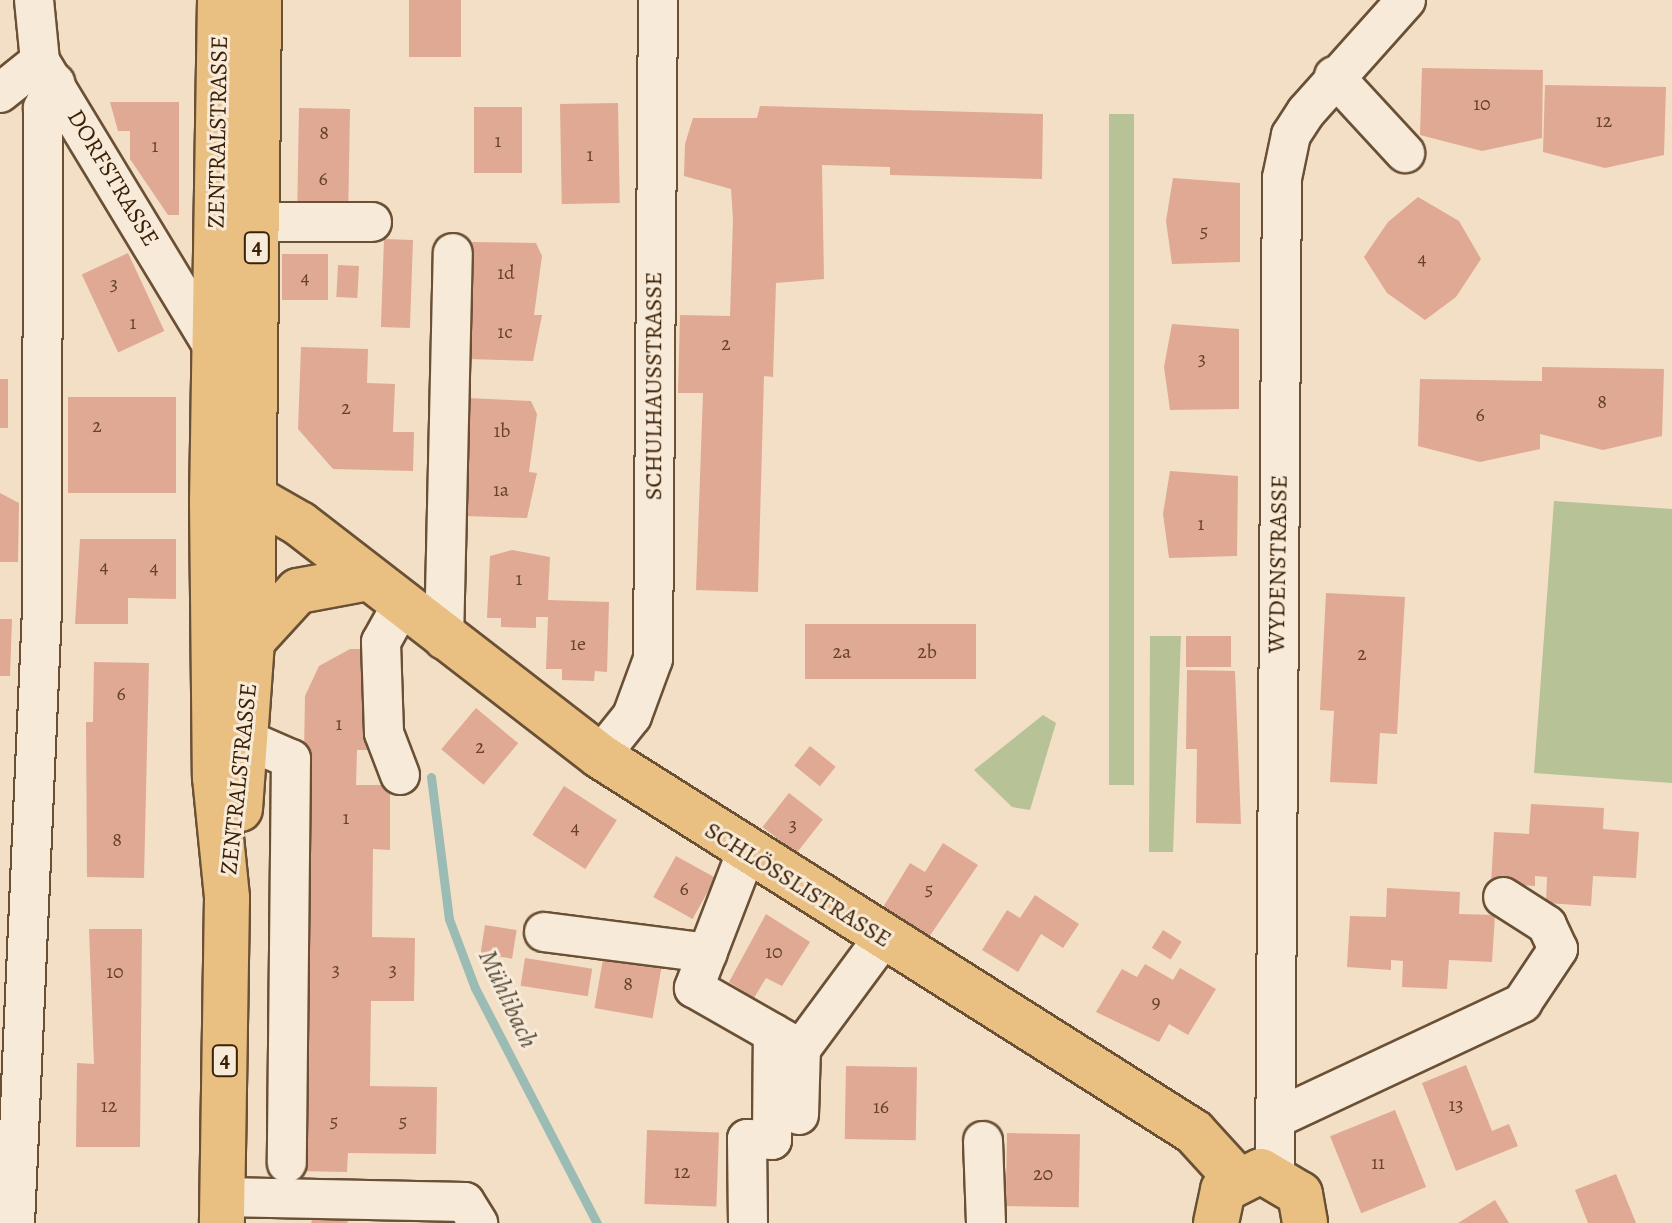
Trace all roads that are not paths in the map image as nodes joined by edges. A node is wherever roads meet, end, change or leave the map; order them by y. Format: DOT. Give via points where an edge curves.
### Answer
graph roads {
  1 [pos="220,0"];
  2 [pos="259,0"];
  3 [pos="658,0"];
  4 [pos="1406,0"];
  5 [pos="41,44"];
  6 [pos="1334,76"];
  7 [pos="0,93"];
  8 [pos="1405,153"];
  9 [pos="257,222"];
  10 [pos="372,222"];
  11 [pos="453,253"];
  12 [pos="215,350"];
  13 [pos="232,498"];
  14 [pos="368,578"];
  15 [pos="401,606"];
  16 [pos="444,640"];
  17 [pos="252,641"];
  18 [pos="247,740"];
  19 [pos="600,756"];
  20 [pos="400,775"];
  21 [pos="746,853"];
  22 [pos="1503,897"];
  23 [pos="227,898"];
  24 [pos="544,932"];
  25 [pos="883,938"];
  26 [pos="708,953"];
  27 [pos="787,1041"];
  28 [pos="799,1115"];
  29 [pos="1277,1118"];
  30 [pos="983,1141"];
  31 [pos="287,1163"];
  32 [pos="1255,1175"];
  33 [pos="223,1210"];
  34 [pos="15,1223"];
  35 [pos="478,1223"];
  36 [pos="748,1223"];
  37 [pos="986,1223"];
  38 [pos="1216,1223"];
  39 [pos="1305,1223"];
  1 -- 12 [label="main road, ZENTRALSTRASSE / 4"];
  2 -- 9 [label="main road, ZENTRALSTRASSE / 4"];
  3 -- 19 [label="street, SCHULHAUSSTRASSE" via="653,659 632,716"];
  4 -- 6 [label="street, WYDENSTRASSE"];
  5 -- 7 [label="street"];
  5 -- 12 [label="street, DORFSTRASSE"];
  5 -- 34 [label="street" via="42,610"];
  6 -- 8 [label="street"];
  6 -- 29 [label="street, WYDENSTRASSE" via="1291,135 1282,178"];
  9 -- 10 [label="street"];
  9 -- 13 [label="main road, ZENTRALSTRASSE / 4"];
  11 -- 16 [label="street"];
  12 -- 13 [label="main road, ZENTRALSTRASSE / 4"];
  13 -- 14 [label="main road, SCHLÖSSLISTRASSE" via="300,524"];
  13 -- 17 [label="main road, ZENTRALSTRASSE / 4"];
  13 -- 23 [label="main road, ZENTRALSTRASSE / 4" via="215,777"];
  14 -- 15 [label="main road, SCHLÖSSLISTRASSE"];
  14 -- 17 [label="main road" via="298,591"];
  15 -- 16 [label="main road, SCHLÖSSLISTRASSE"];
  15 -- 20 [label="street" via="381,642 384,733"];
  16 -- 19 [label="main road, SCHLÖSSLISTRASSE"];
  17 -- 18 [label="main road, ZENTRALSTRASSE / 4"];
  18 -- 23 [label="main road, ZENTRALSTRASSE / 4"];
  18 -- 31 [label="street" via="291,759"];
  19 -- 21 [label="main road, SCHLÖSSLISTRASSE"];
  21 -- 25 [label="main road, SCHLÖSSLISTRASSE"];
  21 -- 26 [label="street"];
  22 -- 29 [label="street" via="1547,925 1558,949 1522,1003"];
  23 -- 33 [label="main road, 4"];
  24 -- 26 [label="street"];
  25 -- 27 [label="street"];
  25 -- 32 [label="main road, SCHLÖSSLISTRASSE"];
  26 -- 27 [label="street" via="694,988"];
  27 -- 28 [label="street"];
  27 -- 36 [label="street" via="772,1140 747,1139"];
  29 -- 32 [label="street, WYDENSTRASSE"];
  30 -- 37 [label="street"];
  32 -- 38 [label="main road" via="1223,1190"];
  32 -- 39 [label="main road, SCHLÖSSLISTRASSE" via="1300,1194"];
  33 -- 35 [label="street" via="465,1202"];
}
